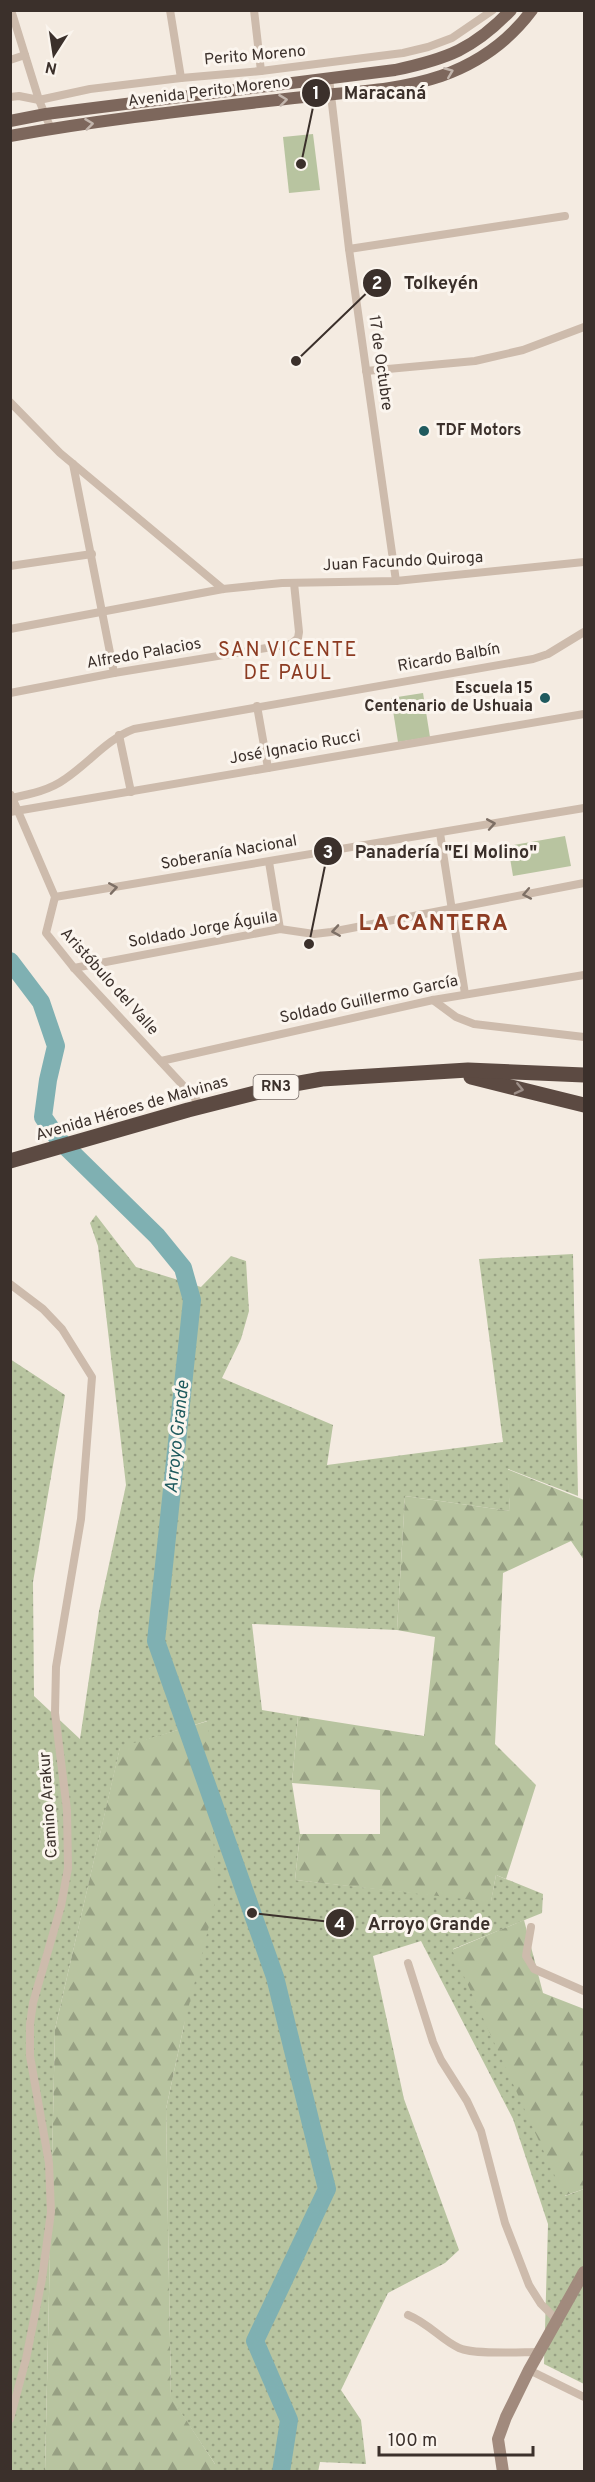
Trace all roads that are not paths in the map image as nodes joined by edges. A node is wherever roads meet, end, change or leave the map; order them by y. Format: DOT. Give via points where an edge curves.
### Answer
graph roads {
  1 [pos="11,10"];
  2 [pos="170,10"];
  3 [pos="254,10"];
  4 [pos="493,10"];
  5 [pos="511,10"];
  6 [pos="532,10"];
  7 [pos="25,55"];
  8 [pos="10,60"];
  9 [pos="261,71"];
  10 [pos="181,78"];
  11 [pos="328,78"];
  12 [pos="330,94"];
  13 [pos="10,98"];
  14 [pos="39,100"];
  15 [pos="46,114"];
  16 [pos="10,121"];
  17 [pos="51,129"];
  18 [pos="10,135"];
  19 [pos="565,216"];
  20 [pos="349,249"];
  21 [pos="585,327"];
  22 [pos="366,371"];
  23 [pos="10,402"];
  24 [pos="73,464"];
  25 [pos="92,554"];
  26 [pos="585,562"];
  27 [pos="10,566"];
  28 [pos="396,581"];
  29 [pos="294,583"];
  30 [pos="223,589"];
  31 [pos="103,611"];
  32 [pos="10,629"];
  33 [pos="585,632"];
  34 [pos="114,674"];
  35 [pos="10,693"];
  36 [pos="258,706"];
  37 [pos="581,715"];
  38 [pos="119,735"];
  39 [pos="268,768"];
  40 [pos="131,792"];
  41 [pos="11,796"];
  42 [pos="585,808"];
  43 [pos="15,812"];
  44 [pos="440,833"];
  45 [pos="269,861"];
  46 [pos="585,883"];
  47 [pos="55,897"];
  48 [pos="452,908"];
  49 [pos="280,929"];
  50 [pos="74,968"];
  51 [pos="585,975"];
  52 [pos="465,994"];
  53 [pos="433,1000"];
  54 [pos="585,1037"];
  55 [pos="161,1061"];
  56 [pos="441,1072"];
  57 [pos="585,1075"];
  58 [pos="585,1105"];
  59 [pos="203,1107"];
  60 [pos="12,1161"];
  61 [pos="10,1284"];
  62 [pos="531,1927"];
  63 [pos="408,1964"];
  64 [pos="585,1991"];
  65 [pos="585,2272"];
  66 [pos="408,2315"];
  67 [pos="557,2320"];
  68 [pos="539,2352"];
  69 [pos="528,2370"];
  70 [pos="585,2397"];
  71 [pos="10,2419"];
  72 [pos="503,2472"];
  1 -- 7 [label="street"];
  2 -- 10 [label="street"];
  3 -- 9 [label="street"];
  4 -- 9 [label="street, Perito Moreno" via="428,48"];
  5 -- 11 [label="main road, Avenida Perito Moreno" via="479,40 436,60 395,70"];
  12 -- 6 [label="main road, Avenida Perito Moreno, one-way" via="383,89 443,75 488,53 508,38"];
  7 -- 8 [label="street"];
  7 -- 14 [label="street"];
  9 -- 10 [label="street, Perito Moreno"];
  10 -- 14 [label="street, Perito Moreno"];
  11 -- 12 [label="street, 17 de Octubre"];
  11 -- 15 [label="main road, Avenida Perito Moreno"];
  17 -- 12 [label="main road, Avenida Perito Moreno, one-way"];
  12 -- 20 [label="street, 17 de Octubre"];
  13 -- 14 [label="street, Perito Moreno"];
  14 -- 15 [label="street"];
  15 -- 16 [label="main road, Avenida Perito Moreno"];
  15 -- 17 [label="street"];
  17 -- 18 [label="main road, Avenida Perito Moreno"];
  19 -- 20 [label="street"];
  20 -- 22 [label="street, 17 de Octubre"];
  21 -- 22 [label="street" via="523,350 484,358"];
  22 -- 28 [label="street, 17 de Octubre"];
  23 -- 24 [label="street"];
  24 -- 25 [label="street"];
  24 -- 30 [label="street"];
  25 -- 27 [label="street"];
  25 -- 31 [label="street"];
  26 -- 28 [label="street, Juan Facundo Quiroga"];
  28 -- 29 [label="street, Juan Facundo Quiroga"];
  29 -- 30 [label="street, Juan Facundo Quiroga"];
  29 -- 34 [label="street, Alfredo Palacios" via="299,632 298,639 291,644"];
  30 -- 31 [label="street, Juan Facundo Quiroga"];
  31 -- 32 [label="street, Juan Facundo Quiroga"];
  31 -- 34 [label="street"];
  33 -- 36 [label="street, Ricardo Balbín" via="533,659"];
  34 -- 35 [label="street, Alfredo Palacios"];
  36 -- 38 [label="street, Ricardo Balbín"];
  36 -- 39 [label="street"];
  37 -- 39 [label="street, José Ignacio Rucci"];
  38 -- 40 [label="street"];
  38 -- 41 [label="street, Ricardo Balbín" via="64,780 41,791"];
  39 -- 40 [label="street, José Ignacio Rucci"];
  40 -- 43 [label="street, José Ignacio Rucci"];
  41 -- 43 [label="street"];
  44 -- 42 [label="street, Soberanía Nacional, one-way"];
  43 -- 47 [label="street"];
  44 -- 45 [label="street, Soberanía Nacional"];
  44 -- 48 [label="street"];
  47 -- 45 [label="street, Soberanía Nacional, one-way"];
  45 -- 49 [label="street"];
  46 -- 48 [label="street, Soldado Jorge Águila, one-way"];
  47 -- 50 [label="street, Aristóbulo del Valle" via="46,933"];
  48 -- 49 [label="street, Soldado Jorge Águila, one-way" via="331,932"];
  48 -- 52 [label="street"];
  49 -- 50 [label="street, Soldado Jorge Águila"];
  50 -- 55 [label="street, Aristóbulo del Valle"];
  51 -- 52 [label="street, Soldado Guillermo García"];
  52 -- 53 [label="street, Soldado Guillermo García"];
  53 -- 54 [label="street" via="456,1017 474,1024"];
  53 -- 55 [label="street, Soldado Guillermo García"];
  55 -- 59 [label="street, Aristóbulo del Valle"];
  56 -- 57 [label="highway, Avenida Héroes de Malvinas / RN3"];
  56 -- 58 [label="highway, Avenida Héroes de Malvinas / RN3, one-way"];
  56 -- 59 [label="highway, Avenida Héroes de Malvinas / RN3" via="322,1078"];
  59 -- 60 [label="highway, Avenida Héroes de Malvinas / RN3"];
  61 -- 71 [label="street, Camino Arakur" via="62,1329 92,1377 81,1519 56,1667 55,1713 67,1810 68,1868 30,2024 30,2056 50,2163 51,2212 42,2279"];
  62 -- 64 [label="street" via="526,1956 534,1969"];
  63 -- 67 [label="street" via="432,2043 481,2131 505,2223 530,2285"];
  65 -- 67 [label="street"];
  66 -- 68 [label="street" via="459,2348"];
  67 -- 68 [label="street"];
  68 -- 69 [label="street"];
  69 -- 70 [label="street"];
  69 -- 72 [label="street" via="498,2439"];
}
